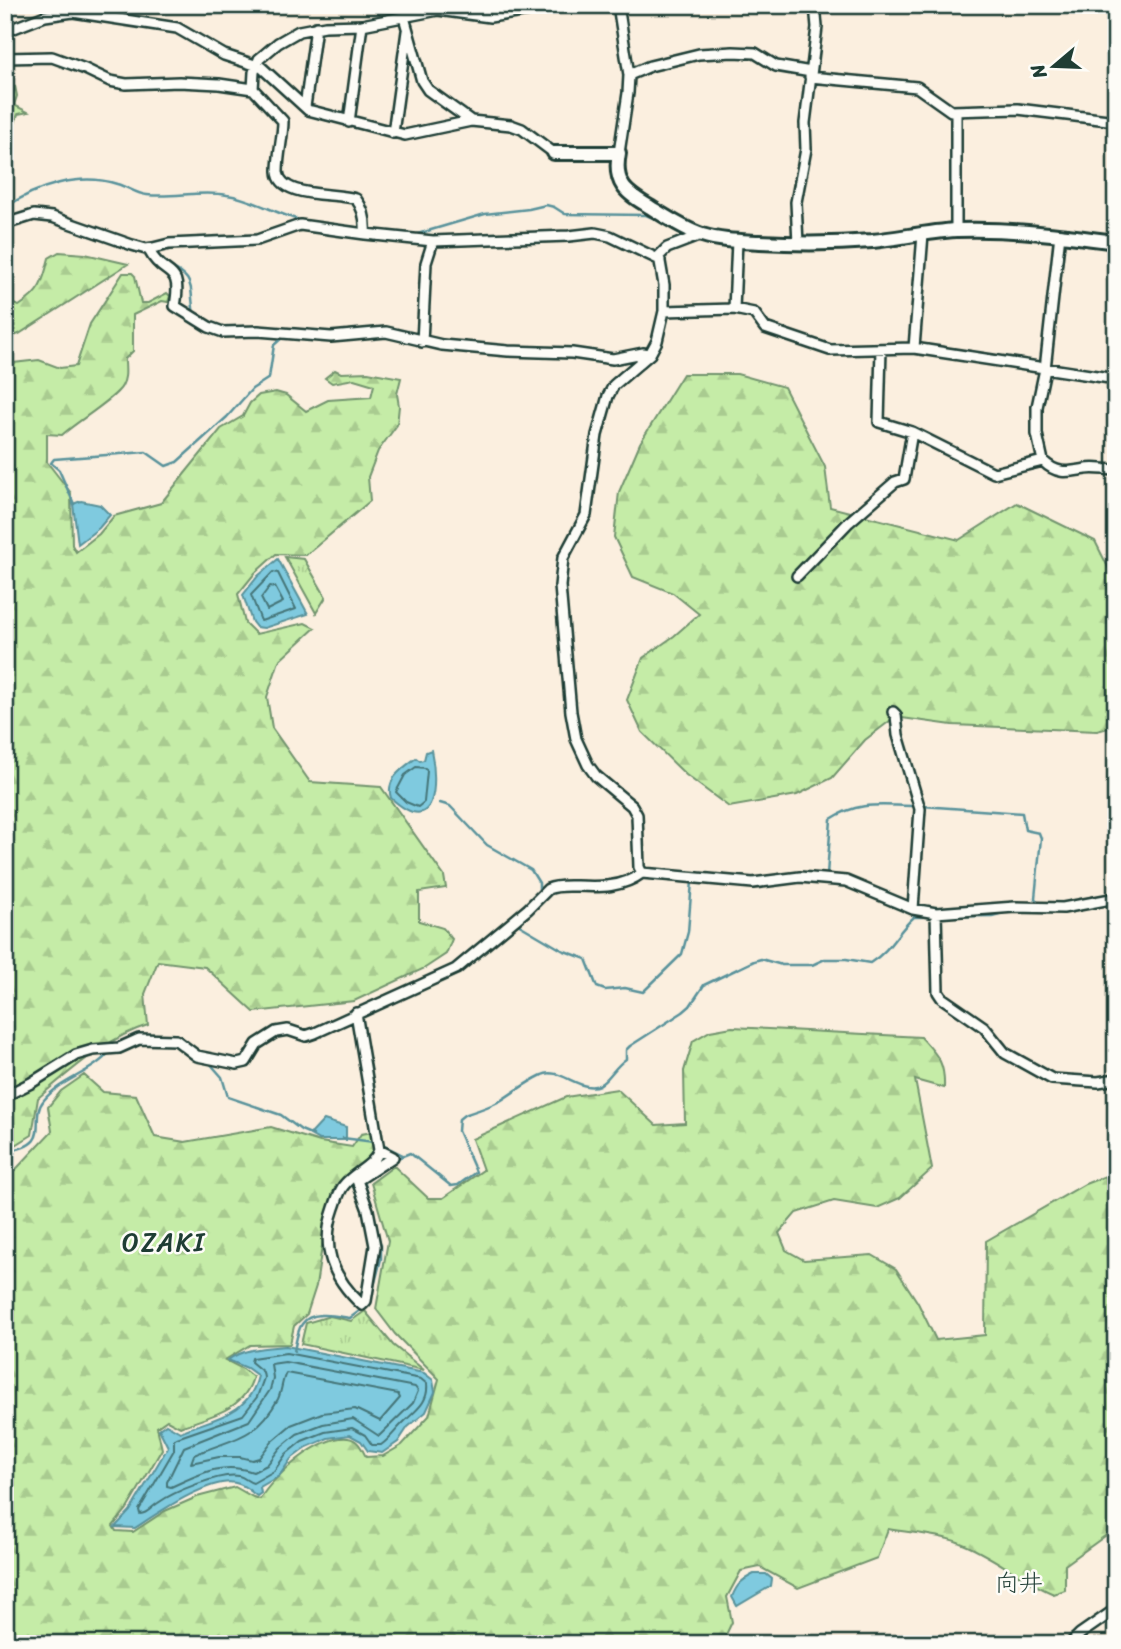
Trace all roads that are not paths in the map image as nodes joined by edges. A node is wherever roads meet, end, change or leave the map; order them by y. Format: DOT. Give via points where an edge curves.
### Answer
graph roads {
  1 [pos="549,5"];
  2 [pos="618,5"];
  3 [pos="815,5"];
  4 [pos="406,21"];
  5 [pos="362,26"];
  6 [pos="316,27"];
  7 [pos="5,29"];
  8 [pos="5,58"];
  9 [pos="256,64"];
  10 [pos="629,75"];
  11 [pos="810,75"];
  12 [pos="253,89"];
  13 [pos="305,107"];
  14 [pos="956,112"];
  15 [pos="471,121"];
  16 [pos="1116,121"];
  17 [pos="349,122"];
  18 [pos="393,133"];
  19 [pos="554,153"];
  20 [pos="619,153"];
  21 [pos="5,224"];
  22 [pos="956,227"];
  23 [pos="365,230"];
  24 [pos="697,231"];
  25 [pos="923,234"];
  26 [pos="1060,234"];
  27 [pos="798,240"];
  28 [pos="433,241"];
  29 [pos="737,241"];
  30 [pos="1116,242"];
  31 [pos="153,248"];
  32 [pos="658,260"];
  33 [pos="734,309"];
  34 [pos="664,311"];
  35 [pos="422,342"];
  36 [pos="914,348"];
  37 [pos="881,349"];
  38 [pos="650,354"];
  39 [pos="1045,369"];
  40 [pos="1116,379"];
  41 [pos="912,432"];
  42 [pos="1043,461"];
  43 [pos="1116,470"];
  44 [pos="797,576"];
  45 [pos="893,712"];
  46 [pos="642,873"];
  47 [pos="1116,898"];
  48 [pos="913,909"];
  49 [pos="936,916"];
  50 [pos="356,1013"];
  51 [pos="1116,1079"];
  52 [pos="5,1096"];
  53 [pos="379,1150"];
  54 [pos="357,1179"];
  55 [pos="1116,1609"];
  56 [pos="1070,1644"];
  1 -- 4 [label="street" via="495,17 439,10"];
  2 -- 10 [label="street"];
  3 -- 11 [label="street" via="817,27"];
  4 -- 5 [label="street"];
  4 -- 15 [label="street" via="422,81"];
  4 -- 18 [label="street"];
  5 -- 6 [label="street"];
  5 -- 17 [label="street"];
  6 -- 9 [label="street" via="278,43"];
  6 -- 13 [label="street"];
  7 -- 9 [label="street" via="45,16 89,13 177,28 224,55"];
  8 -- 12 [label="street" via="52,57 126,84 193,82"];
  9 -- 12 [label="street"];
  9 -- 13 [label="street"];
  10 -- 11 [label="street" via="699,54 733,52 755,53 776,66"];
  10 -- 20 [label="street"];
  11 -- 14 [label="street" via="916,87"];
  11 -- 27 [label="street" via="806,149 796,202"];
  12 -- 23 [label="street" via="283,121 278,172 283,184 356,199"];
  13 -- 17 [label="street"];
  14 -- 16 [label="street" via="1017,109"];
  14 -- 22 [label="street"];
  15 -- 18 [label="street" via="405,135"];
  15 -- 19 [label="street" via="516,127"];
  17 -- 18 [label="street"];
  19 -- 20 [label="street"];
  20 -- 24 [label="street" via="617,172 625,190"];
  21 -- 31 [label="street" via="34,215 52,217"];
  22 -- 25 [label="street"];
  22 -- 26 [label="street"];
  23 -- 28 [label="street"];
  23 -- 31 [label="street" via="300,225 257,240"];
  24 -- 29 [label="street"];
  24 -- 32 [label="street" via="665,249"];
  25 -- 27 [label="street" via="869,241"];
  25 -- 36 [label="street"];
  26 -- 30 [label="street"];
  26 -- 39 [label="street"];
  27 -- 29 [label="street"];
  28 -- 32 [label="street" via="594,233"];
  28 -- 35 [label="street" via="426,263"];
  29 -- 33 [label="street"];
  31 -- 35 [label="street" via="154,259 179,287 175,306 216,330 316,337 386,332"];
  32 -- 34 [label="street"];
  33 -- 34 [label="street"];
  33 -- 37 [label="street" via="754,313 765,328 825,348"];
  34 -- 38 [label="street"];
  35 -- 38 [label="street" via="608,359"];
  36 -- 37 [label="street"];
  36 -- 39 [label="street"];
  37 -- 41 [label="street" via="879,422"];
  38 -- 46 [label="street" via="614,385 608,396 597,435 586,515 564,558 560,586 576,738 596,776 637,815"];
  39 -- 40 [label="street"];
  39 -- 42 [label="street" via="1037,407"];
  41 -- 42 [label="street" via="993,473"];
  41 -- 44 [label="street" via="904,478 849,522"];
  42 -- 43 [label="street" via="1066,473"];
  45 -- 48 [label="street" via="919,806"];
  46 -- 48 [label="street" via="752,883 800,877 846,881"];
  46 -- 50 [label="street" via="632,881 605,887 552,887 456,969"];
  47 -- 49 [label="street" via="1063,908 1015,907"];
  48 -- 49 [label="street"];
  49 -- 51 [label="street" via="938,992 942,998 984,1027 1005,1053 1052,1079"];
  50 -- 52 [label="street" via="306,1035 276,1032 263,1039 242,1064 197,1056 168,1038 139,1039 76,1055"];
  50 -- 53 [label="street"];
  53 -- 54 [label="street"];
  53 -- 54 [label="street" via="393,1157"];
  54 -- 54 [label="street" via="376,1253 362,1305 340,1278 327,1246 342,1186"];
  55 -- 56 [label="street"];
}
